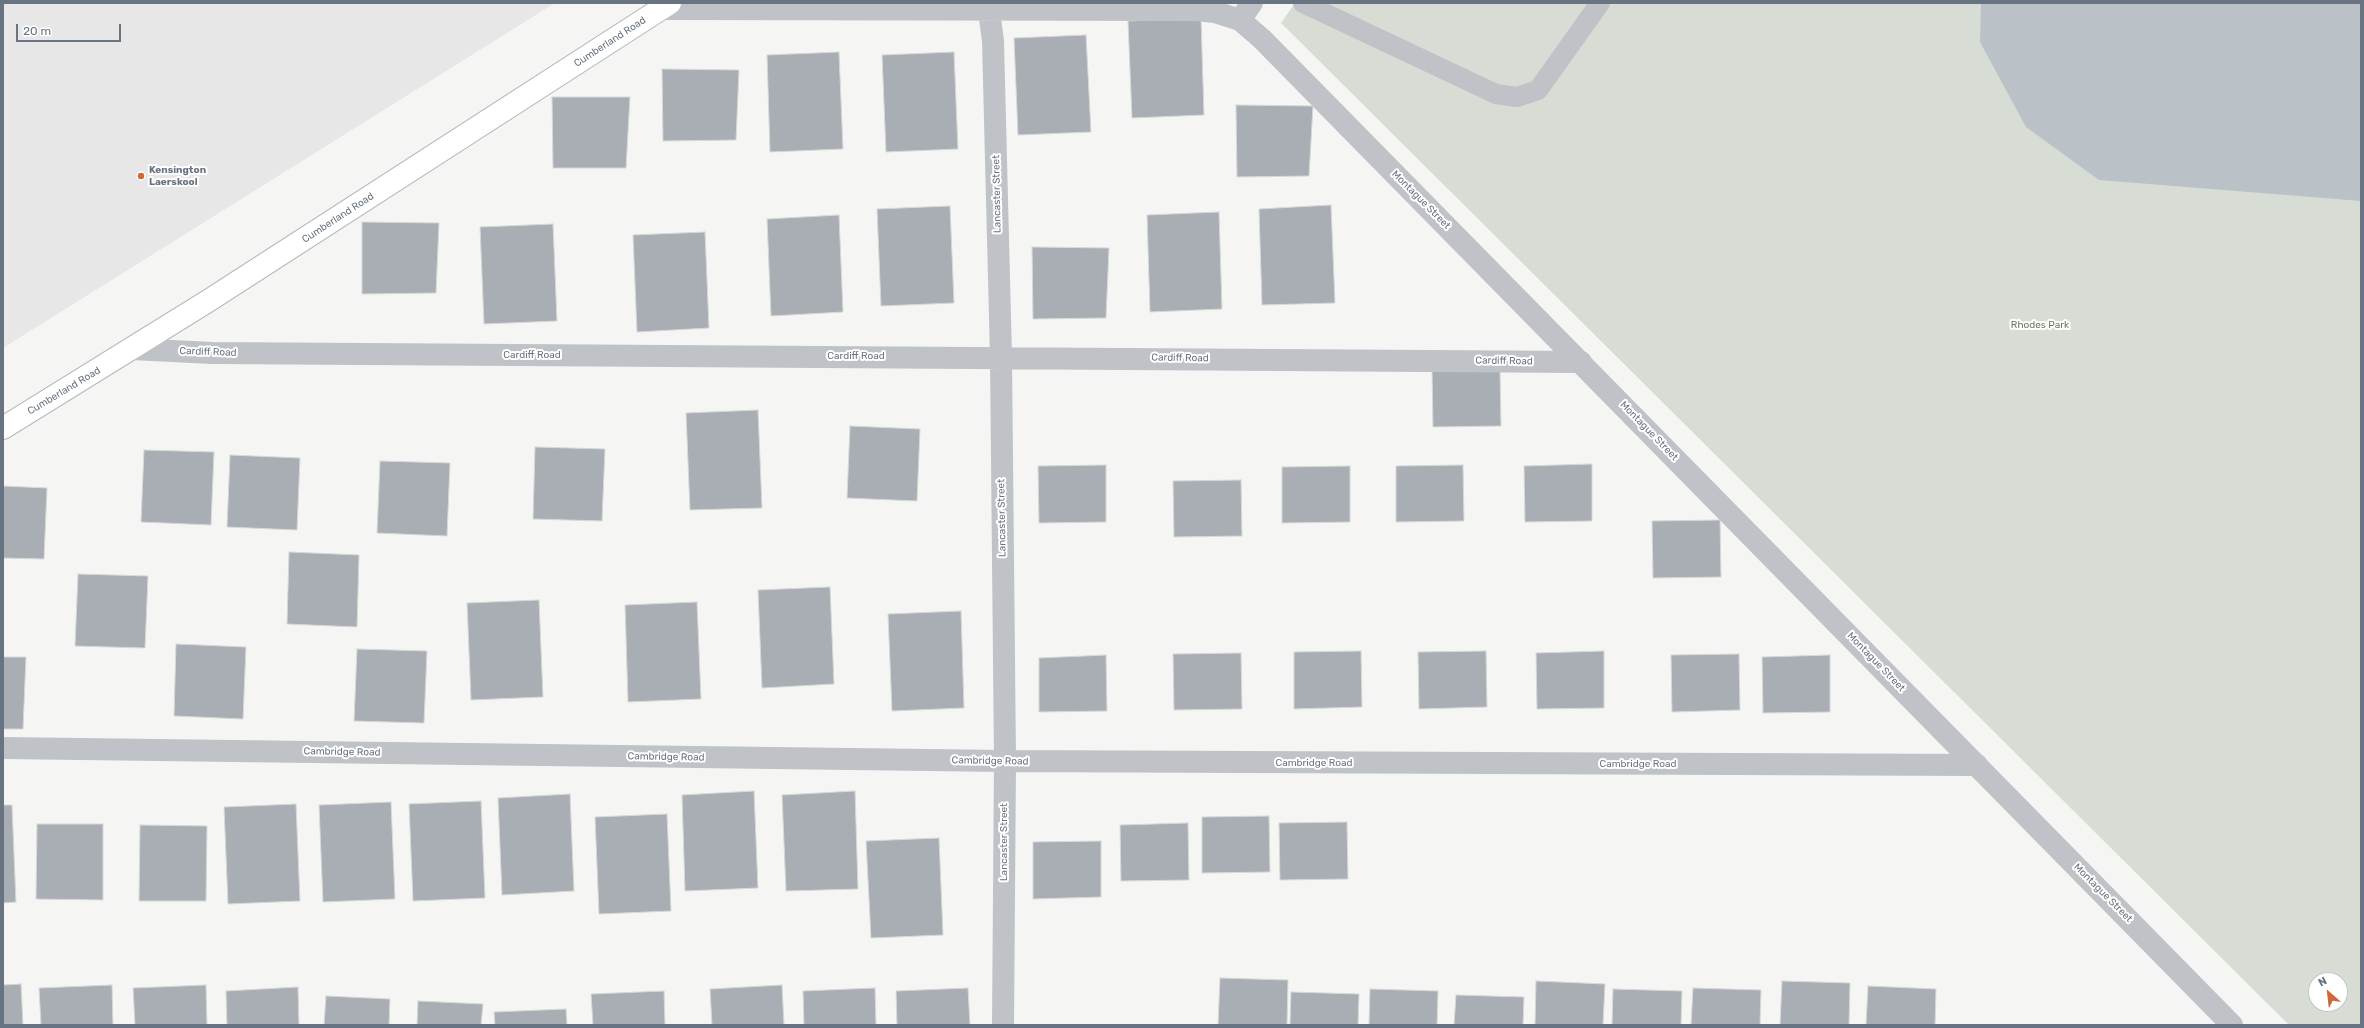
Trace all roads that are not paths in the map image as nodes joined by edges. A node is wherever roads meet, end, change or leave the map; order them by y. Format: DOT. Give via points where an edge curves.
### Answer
graph roads {
  1 [pos="1303,3"];
  2 [pos="1600,3"];
  3 [pos="665,6"];
  4 [pos="987,7"];
  5 [pos="1246,12"];
  6 [pos="132,349"];
  7 [pos="1001,357"];
  8 [pos="1581,362"];
  9 [pos="3,428"];
  10 [pos="3,748"];
  11 [pos="1005,761"];
  12 [pos="1977,765"];
  13 [pos="1003,1025"];
  14 [pos="2232,1025"];
  1 -- 2 [label="lane" via="1496,94 1517,97 1538,90"];
  3 -- 4 [label="street, Montague Street"];
  3 -- 6 [label="street, Cumberland Road"];
  4 -- 5 [label="street, Montague Street"];
  4 -- 7 [label="street, Lancaster Street" via="993,41"];
  5 -- 8 [label="street, Montague Street" via="1262,38"];
  6 -- 7 [label="street, Cardiff Road" via="212,353"];
  6 -- 9 [label="street, Cumberland Road"];
  7 -- 8 [label="street, Cardiff Road"];
  7 -- 11 [label="street, Lancaster Street"];
  8 -- 12 [label="street, Montague Street"];
  10 -- 11 [label="street, Cambridge Road"];
  11 -- 12 [label="street, Cambridge Road"];
  11 -- 13 [label="street, Lancaster Street"];
  12 -- 14 [label="street, Montague Street"];
}
